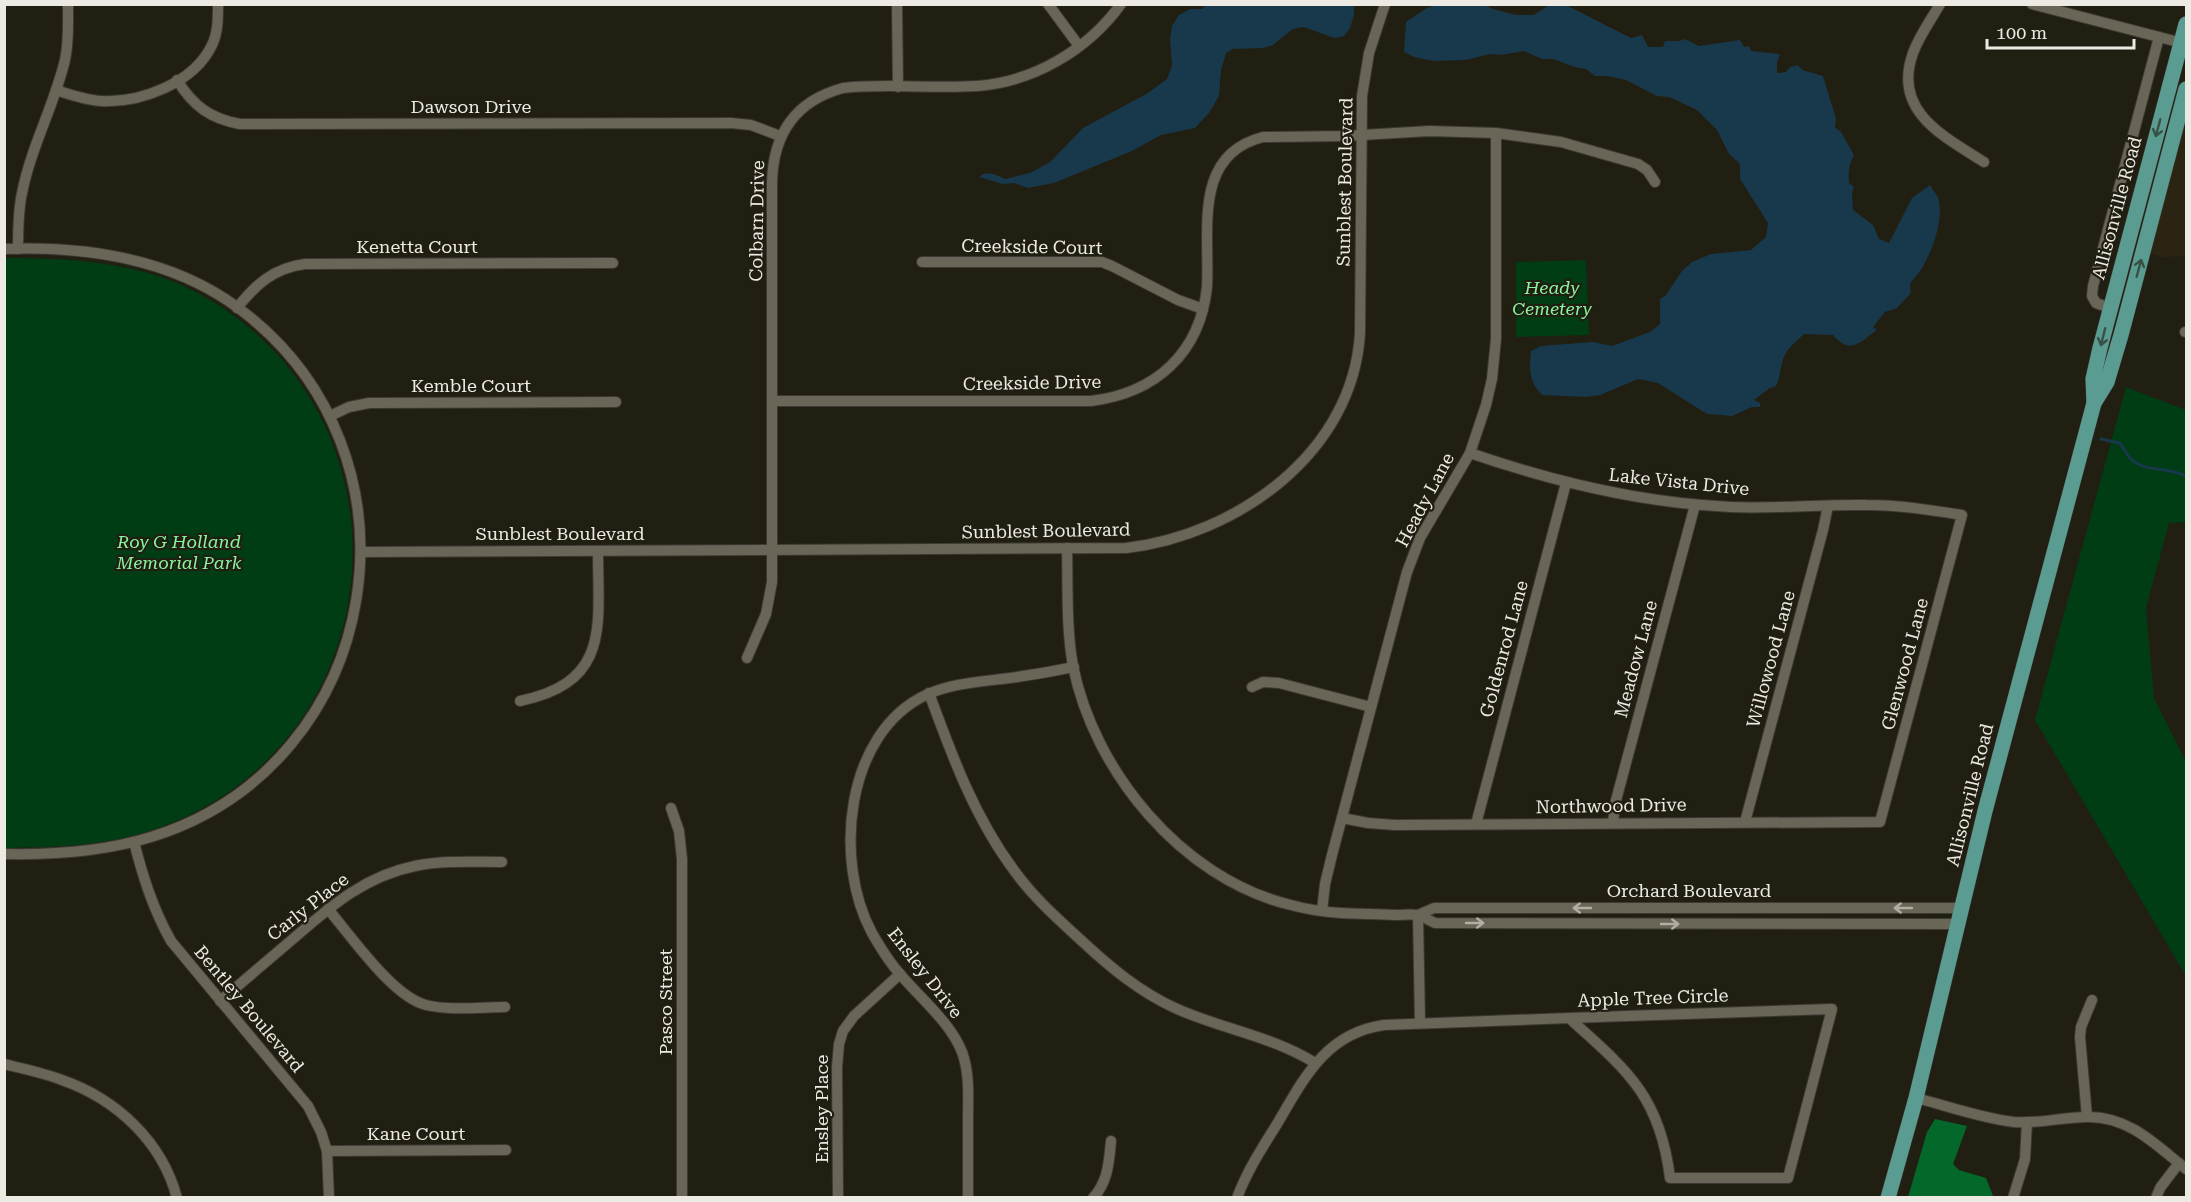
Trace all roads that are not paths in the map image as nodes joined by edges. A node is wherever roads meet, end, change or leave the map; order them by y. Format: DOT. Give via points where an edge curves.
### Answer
graph roads {
  1 [pos="68,4"];
  2 [pos="218,4"];
  3 [pos="897,4"];
  4 [pos="1048,4"];
  5 [pos="1120,4"];
  6 [pos="1385,4"];
  7 [pos="1940,4"];
  8 [pos="2032,4"];
  9 [pos="2187,24"];
  10 [pos="2159,37"];
  11 [pos="2184,43"];
  12 [pos="1079,46"];
  13 [pos="177,80"];
  14 [pos="898,87"];
  15 [pos="2187,89"];
  16 [pos="56,90"];
  17 [pos="1496,133"];
  18 [pos="1361,135"];
  19 [pos="780,136"];
  20 [pos="1984,162"];
  21 [pos="1655,182"];
  22 [pos="4,249"];
  23 [pos="18,249"];
  24 [pos="922,262"];
  25 [pos="613,263"];
  26 [pos="237,308"];
  27 [pos="2110,308"];
  28 [pos="1203,309"];
  29 [pos="772,401"];
  30 [pos="616,402"];
  31 [pos="2094,403"];
  32 [pos="330,416"];
  33 [pos="1470,453"];
  34 [pos="1566,483"];
  35 [pos="1695,504"];
  36 [pos="1828,506"];
  37 [pos="1962,515"];
  38 [pos="1067,548"];
  39 [pos="773,550"];
  40 [pos="598,551"];
  41 [pos="361,552"];
  42 [pos="747,658"];
  43 [pos="1074,668"];
  44 [pos="1252,687"];
  45 [pos="929,693"];
  46 [pos="520,701"];
  47 [pos="1371,707"];
  48 [pos="671,808"];
  49 [pos="1342,818"];
  50 [pos="1745,822"];
  51 [pos="1881,822"];
  52 [pos="1612,823"];
  53 [pos="1476,824"];
  54 [pos="134,842"];
  55 [pos="4,854"];
  56 [pos="502,862"];
  57 [pos="1961,908"];
  58 [pos="328,909"];
  59 [pos="1323,911"];
  60 [pos="1418,915"];
  61 [pos="1956,924"];
  62 [pos="900,974"];
  63 [pos="2092,1000"];
  64 [pos="220,1001"];
  65 [pos="506,1007"];
  66 [pos="1569,1018"];
  67 [pos="1419,1023"];
  68 [pos="1315,1063"];
  69 [pos="4,1064"];
  70 [pos="1916,1098"];
  71 [pos="2087,1117"];
  72 [pos="2027,1122"];
  73 [pos="1111,1141"];
  74 [pos="506,1150"];
  75 [pos="327,1151"];
  76 [pos="2183,1166"];
  77 [pos="177,1197"];
  78 [pos="329,1197"];
  79 [pos="682,1197"];
  80 [pos="838,1197"];
  81 [pos="968,1197"];
  82 [pos="1093,1197"];
  83 [pos="1237,1197"];
  84 [pos="1888,1197"];
  85 [pos="2013,1197"];
  86 [pos="2156,1197"];
  1 -- 16 [label="street" via="67,46"];
  2 -- 13 [label="street" via="212,46 198,66"];
  3 -- 14 [label="street"];
  4 -- 12 [label="street"];
  5 -- 12 [label="street, Colbarn Drive"];
  6 -- 18 [label="street, Sunblest Boulevard" via="1365,73"];
  7 -- 20 [label="street" via="1913,54 1908,75 1910,90 1918,112 1929,125"];
  8 -- 10 [label="street"];
  9 -- 11 [label="main road, Allisonville Road"];
  10 -- 11 [label="street"];
  10 -- 27 [label="street" via="2092,286 2093,300"];
  11 -- 27 [label="main road, Allisonville Road, one-way"];
  12 -- 14 [label="street, Colbarn Drive" via="1037,71 994,84"];
  13 -- 16 [label="street" via="147,94 119,100 88,99"];
  13 -- 19 [label="street, Dawson Drive" via="203,111 240,124 731,123 751,125"];
  14 -- 19 [label="street, Colbarn Drive" via="852,87 823,95 804,107"];
  31 -- 15 [label="main road, Allisonville Road, one-way" via="2110,373"];
  16 -- 23 [label="street" via="25,181"];
  17 -- 18 [label="street, Creekside Drive" via="1429,130"];
  17 -- 21 [label="street, Creekside Drive" via="1553,140 1600,152 1638,164"];
  17 -- 33 [label="street, Heady Lane" via="1495,352 1489,395"];
  18 -- 28 [label="street, Creekside Drive" via="1263,137 1250,140 1228,155 1210,192"];
  18 -- 38 [label="street, Sunblest Boulevard" via="1359,354 1348,390 1320,440 1272,489 1241,512 1212,526 1144,546"];
  19 -- 29 [label="street, Colbarn Drive" via="772,171"];
  22 -- 23 [label="street"];
  23 -- 26 [label="street" via="79,251 140,262 198,284"];
  24 -- 28 [label="street, Creekside Court" via="1102,262"];
  25 -- 26 [label="street, Kenetta Court" via="297,265 261,281"];
  26 -- 32 [label="street" via="285,352"];
  27 -- 31 [label="main road, Allisonville Road, one-way" via="2093,379"];
  28 -- 29 [label="street, Creekside Drive" via="1192,339 1166,371 1138,389 1107,399"];
  29 -- 39 [label="street, Colbarn Drive"];
  30 -- 32 [label="street, Kemble Court" via="369,403"];
  31 -- 57 [label="main road, Allisonville Road"];
  32 -- 41 [label="street" via="353,482"];
  33 -- 34 [label="street, Lake Vista Drive"];
  33 -- 47 [label="street, Heady Lane" via="1415,549"];
  34 -- 35 [label="street, Lake Vista Drive"];
  34 -- 53 [label="street, Goldenrod Lane"];
  35 -- 36 [label="street, Lake Vista Drive"];
  35 -- 52 [label="street, Meadow Lane"];
  36 -- 37 [label="street, Lake Vista Drive" via="1884,505"];
  36 -- 50 [label="street, Willowood Lane"];
  37 -- 51 [label="street, Glenwood Lane"];
  38 -- 39 [label="street, Sunblest Boulevard"];
  38 -- 43 [label="street, Orchard Boulevard" via="1068,619"];
  39 -- 40 [label="street, Sunblest Boulevard"];
  39 -- 42 [label="street, Colbarn Drive" via="768,606"];
  40 -- 41 [label="street, Sunblest Boulevard"];
  40 -- 46 [label="street" via="598,633 587,661 559,689"];
  41 -- 54 [label="street" via="358,599 344,652 332,681 303,728 277,759 234,797 180,827"];
  43 -- 45 [label="street, Ensley Drive" via="961,684"];
  43 -- 59 [label="street, Orchard Boulevard" via="1084,706 1107,755 1157,825 1230,880 1274,900"];
  44 -- 47 [label="street" via="1263,682 1279,683"];
  45 -- 62 [label="street, Ensley Drive" via="901,710 879,737 864,767 852,809 850,849 858,894 872,932"];
  45 -- 68 [label="street" via="962,780 988,831 1016,874 1058,919 1115,971 1152,996 1192,1015 1279,1044"];
  47 -- 49 [label="street, Heady Lane"];
  48 -- 79 [label="street, Pasco Street" via="682,859"];
  49 -- 53 [label="street, Northwood Drive" via="1378,824"];
  49 -- 59 [label="street, Heady Lane" via="1325,884"];
  50 -- 51 [label="street, Northwood Drive"];
  50 -- 52 [label="street, Northwood Drive"];
  52 -- 53 [label="street, Northwood Drive"];
  54 -- 55 [label="street" via="61,854"];
  54 -- 64 [label="street, Bentley Boulevard" via="148,895 159,919 171,941"];
  56 -- 58 [label="street, Carly Place" via="408,867 371,880"];
  57 -- 60 [label="street, Orchard Boulevard, one-way" via="1434,908"];
  57 -- 61 [label="main road, Allisonville Road"];
  58 -- 64 [label="street, Carly Place"];
  58 -- 65 [label="street" via="395,987 411,999 438,1007"];
  59 -- 60 [label="street, Orchard Boulevard"];
  60 -- 61 [label="street, Orchard Boulevard, one-way" via="1435,923"];
  60 -- 67 [label="street"];
  61 -- 70 [label="main road, Allisonville Road"];
  62 -- 80 [label="street, Ensley Place" via="854,1016 839,1044"];
  62 -- 81 [label="street, Ensley Drive" via="943,1023 964,1058 968,1089"];
  63 -- 71 [label="street" via="2080,1037"];
  64 -- 75 [label="street, Bentley Boulevard" via="308,1106"];
  66 -- 66 [label="street, Apple Tree Circle" via="1616,1061 1642,1093 1659,1127 1670,1178 1788,1178 1832,1010"];
  66 -- 67 [label="street"];
  67 -- 68 [label="street" via="1361,1031 1338,1042"];
  68 -- 83 [label="street" via="1250,1167"];
  69 -- 77 [label="street" via="61,1079 120,1112 155,1150"];
  70 -- 72 [label="street" via="1993,1118"];
  70 -- 84 [label="main road, Allisonville Road"];
  71 -- 72 [label="street"];
  71 -- 76 [label="street" via="2122,1123 2153,1141"];
  72 -- 85 [label="street" via="2025,1159"];
  73 -- 82 [label="street" via="1106,1176"];
  74 -- 75 [label="street, Kane Court"];
  75 -- 78 [label="street, Bentley Boulevard"];
  76 -- 86 [label="street"];
}
